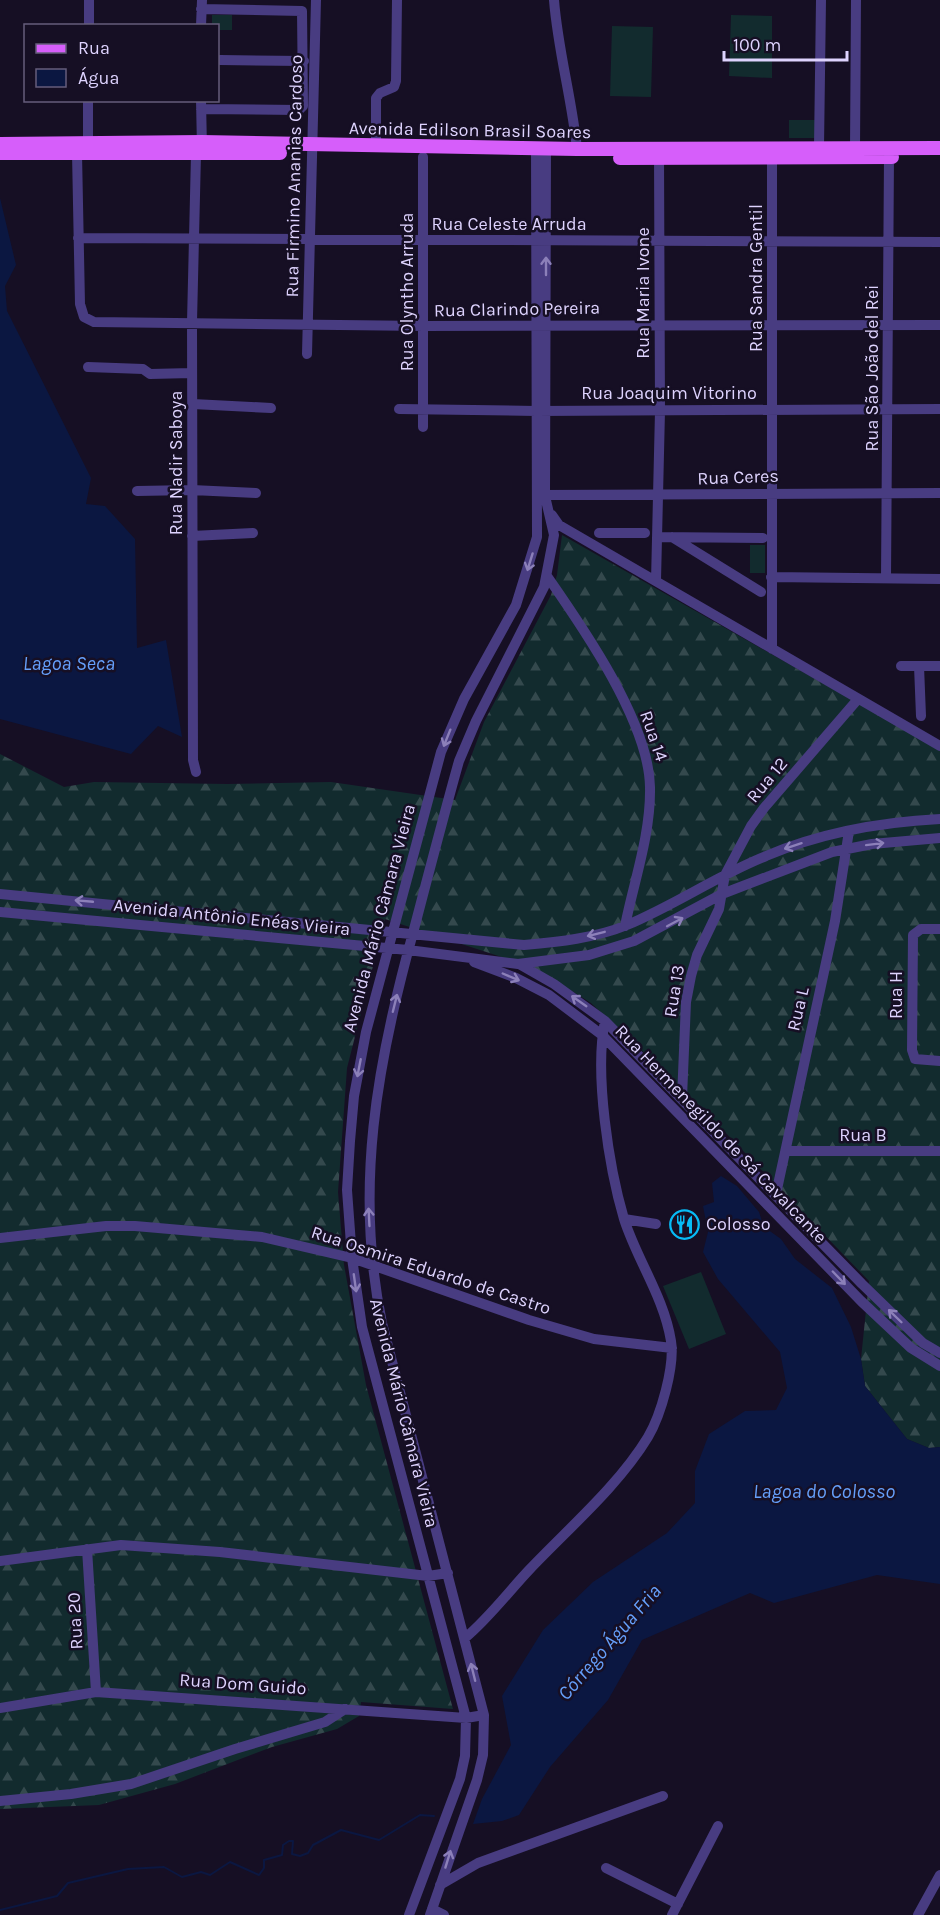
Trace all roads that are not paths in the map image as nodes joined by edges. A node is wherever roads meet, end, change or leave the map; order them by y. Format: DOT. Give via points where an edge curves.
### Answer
graph roads {
  1 [pos="89,0"];
  2 [pos="316,0"];
  3 [pos="397,0"];
  4 [pos="554,0"];
  5 [pos="821,0"];
  6 [pos="856,0"];
  7 [pos="202,5"];
  8 [pos="89,24"];
  9 [pos="201,24"];
  10 [pos="220,60"];
  11 [pos="304,61"];
  12 [pos="88,102"];
  13 [pos="201,105"];
  14 [pos="376,141"];
  15 [pos="88,142"];
  16 [pos="0,144"];
  17 [pos="819,147"];
  18 [pos="855,148"];
  19 [pos="940,148"];
  20 [pos="311,149"];
  21 [pos="577,149"];
  22 [pos="200,150"];
  23 [pos="0,153"];
  24 [pos="77,153"];
  25 [pos="541,153"];
  26 [pos="659,153"];
  27 [pos="772,153"];
  28 [pos="423,157"];
  29 [pos="889,157"];
  30 [pos="940,158"];
  31 [pos="78,238"];
  32 [pos="193,239"];
  33 [pos="309,239"];
  34 [pos="424,241"];
  35 [pos="541,241"];
  36 [pos="661,241"];
  37 [pos="774,241"];
  38 [pos="889,242"];
  39 [pos="940,242"];
  40 [pos="192,322"];
  41 [pos="307,323"];
  42 [pos="659,324"];
  43 [pos="773,324"];
  44 [pos="889,325"];
  45 [pos="940,325"];
  46 [pos="424,326"];
  47 [pos="541,326"];
  48 [pos="307,354"];
  49 [pos="88,367"];
  50 [pos="192,373"];
  51 [pos="193,404"];
  52 [pos="271,408"];
  53 [pos="399,409"];
  54 [pos="774,409"];
  55 [pos="888,409"];
  56 [pos="940,409"];
  57 [pos="424,410"];
  58 [pos="541,411"];
  59 [pos="660,411"];
  60 [pos="423,427"];
  61 [pos="192,490"];
  62 [pos="137,491"];
  63 [pos="772,492"];
  64 [pos="888,492"];
  65 [pos="940,492"];
  66 [pos="256,493"];
  67 [pos="541,494"];
  68 [pos="658,496"];
  69 [pos="537,504"];
  70 [pos="551,513"];
  71 [pos="253,533"];
  72 [pos="599,533"];
  73 [pos="652,534"];
  74 [pos="192,536"];
  75 [pos="672,537"];
  76 [pos="763,538"];
  77 [pos="547,576"];
  78 [pos="771,577"];
  79 [pos="886,578"];
  80 [pos="940,579"];
  81 [pos="656,581"];
  82 [pos="761,592"];
  83 [pos="772,649"];
  84 [pos="901,666"];
  85 [pos="919,666"];
  86 [pos="940,666"];
  87 [pos="858,699"];
  88 [pos="921,716"];
  89 [pos="940,746"];
  90 [pos="196,772"];
  91 [pos="940,819"];
  92 [pos="849,831"];
  93 [pos="940,838"];
  94 [pos="847,848"];
  95 [pos="725,875"];
  96 [pos="0,894"];
  97 [pos="722,894"];
  98 [pos="0,912"];
  99 [pos="625,926"];
  100 [pos="940,929"];
  101 [pos="393,932"];
  102 [pos="413,932"];
  103 [pos="388,950"];
  104 [pos="408,950"];
  105 [pos="457,956"];
  106 [pos="518,964"];
  107 [pos="605,1021"];
  108 [pos="602,1035"];
  109 [pos="940,1061"];
  110 [pos="682,1098"];
  111 [pos="786,1151"];
  112 [pos="940,1151"];
  113 [pos="776,1194"];
  114 [pos="624,1219"];
  115 [pos="656,1224"];
  116 [pos="0,1238"];
  117 [pos="352,1258"];
  118 [pos="372,1266"];
  119 [pos="672,1348"];
  120 [pos="940,1353"];
  121 [pos="940,1366"];
  122 [pos="87,1549"];
  123 [pos="0,1561"];
  124 [pos="448,1573"];
  125 [pos="428,1576"];
  126 [pos="465,1638"];
  127 [pos="96,1692"];
  128 [pos="0,1708"];
  129 [pos="345,1708"];
  130 [pos="484,1715"];
  131 [pos="466,1718"];
  132 [pos="663,1796"];
  133 [pos="0,1801"];
  134 [pos="718,1826"];
  135 [pos="606,1868"];
  136 [pos="940,1875"];
  137 [pos="440,1885"];
  138 [pos="678,1904"];
  139 [pos="431,1912"];
  140 [pos="409,1915"];
  141 [pos="444,1915"];
  142 [pos="672,1915"];
  143 [pos="918,1915"];
  1 -- 8 [label="street"];
  2 -- 20 [label="street, Rua Firmino Ananias Cardoso"];
  3 -- 14 [label="street" via="396,81 394,87 376,98"];
  4 -- 21 [label="street"];
  5 -- 17 [label="street"];
  6 -- 18 [label="street"];
  7 -- 9 [label="street"];
  7 -- 11 [label="street" via="302,11"];
  10 -- 11 [label="street"];
  11 -- 13 [label="street" via="303,106 299,110"];
  12 -- 15 [label="street"];
  13 -- 22 [label="street, Rua Nadir Saboya"];
  14 -- 20 [label="main road, Avenida Edilson Brasil Soares"];
  14 -- 25 [label="main road, Avenida Edilson Brasil Soares"];
  15 -- 16 [label="main road, Avenida Edilson Brasil Soares"];
  15 -- 22 [label="main road, Avenida Edilson Brasil Soares"];
  17 -- 18 [label="main road, Avenida Edilson Brasil Soares"];
  17 -- 27 [label="main road, Avenida Edilson Brasil Soares"];
  18 -- 19 [label="main road, Avenida Edilson Brasil Soares"];
  20 -- 22 [label="main road, Avenida Edilson Brasil Soares"];
  20 -- 28 [label="main road, Avenida Edilson Brasil Soares"];
  20 -- 33 [label="street, Rua Firmino Ananias Cardoso"];
  21 -- 25 [label="main road, Avenida Edilson Brasil Soares"];
  21 -- 26 [label="main road, Avenida Edilson Brasil Soares"];
  22 -- 24 [label="main road, Avenida Edilson Brasil Soares"];
  22 -- 32 [label="street, Rua Nadir Saboya"];
  23 -- 24 [label="main road, Avenida Edilson Brasil Soares"];
  24 -- 31 [label="street"];
  25 -- 26 [label="main road, Avenida Edilson Brasil Soares"];
  25 -- 28 [label="main road, Avenida Edilson Brasil Soares"];
  25 -- 35 [label="street, Avenida Mário Câmara Vieira"];
  26 -- 27 [label="main road, Avenida Edilson Brasil Soares"];
  26 -- 36 [label="street, Rua Maria Ivone"];
  27 -- 29 [label="main road, Avenida Edilson Brasil Soares"];
  27 -- 37 [label="street, Rua Sandra Gentil"];
  28 -- 34 [label="street, Rua Olyntho Arruda"];
  29 -- 30 [label="main road, Avenida Edilson Brasil Soares"];
  29 -- 38 [label="street, Rua São João del Rei"];
  31 -- 32 [label="street, Rua Celeste Arruda"];
  31 -- 40 [label="street, Rua Clarindo Pereira" via="80,304 84,317 94,322"];
  32 -- 33 [label="street, Rua Celeste Arruda"];
  32 -- 40 [label="street, Rua Nadir Saboya"];
  33 -- 34 [label="street, Rua Celeste Arruda"];
  33 -- 41 [label="street, Rua Firmino Ananias Cardoso"];
  34 -- 35 [label="street, Rua Celeste Arruda"];
  34 -- 46 [label="street, Rua Olyntho Arruda"];
  35 -- 36 [label="street, Rua Celeste Arruda"];
  35 -- 47 [label="street, Avenida Mário Câmara Vieira"];
  36 -- 37 [label="street, Rua Celeste Arruda"];
  36 -- 42 [label="street, Rua Maria Ivone"];
  37 -- 38 [label="street, Rua Celeste Arruda"];
  37 -- 43 [label="street, Rua Sandra Gentil"];
  38 -- 39 [label="street, Rua Celeste Arruda"];
  38 -- 44 [label="street, Rua São João del Rei"];
  40 -- 41 [label="street, Rua Clarindo Pereira"];
  40 -- 50 [label="street, Rua Nadir Saboya"];
  41 -- 46 [label="street, Rua Clarindo Pereira"];
  41 -- 48 [label="street, Rua Firmino Ananias Cardoso"];
  42 -- 43 [label="street, Rua Clarindo Pereira"];
  42 -- 47 [label="street, Rua Clarindo Pereira"];
  42 -- 59 [label="street, Rua Maria Ivone"];
  43 -- 44 [label="street, Rua Clarindo Pereira"];
  43 -- 54 [label="street, Rua Sandra Gentil"];
  44 -- 45 [label="street, Rua Clarindo Pereira"];
  44 -- 55 [label="street, Rua São João del Rei"];
  46 -- 47 [label="street, Rua Clarindo Pereira"];
  46 -- 57 [label="street, Rua Olyntho Arruda"];
  47 -- 58 [label="street, Avenida Mário Câmara Vieira"];
  49 -- 50 [label="street" via="143,369 150,374"];
  50 -- 51 [label="street, Rua Nadir Saboya"];
  51 -- 52 [label="street"];
  51 -- 61 [label="street, Rua Nadir Saboya"];
  53 -- 57 [label="street, Rua Joaquim Vitorino"];
  54 -- 55 [label="street, Rua Joaquim Vitorino"];
  54 -- 59 [label="street, Rua Joaquim Vitorino"];
  54 -- 63 [label="street, Rua Sandra Gentil"];
  55 -- 56 [label="street, Rua Joaquim Vitorino"];
  55 -- 64 [label="street, Rua São João del Rei"];
  57 -- 58 [label="street, Rua Joaquim Vitorino"];
  57 -- 60 [label="street, Rua Olyntho Arruda"];
  58 -- 59 [label="street, Rua Joaquim Vitorino"];
  58 -- 67 [label="street, Avenida Mário Câmara Vieira"];
  59 -- 68 [label="street, Rua Maria Ivone"];
  61 -- 62 [label="street"];
  61 -- 66 [label="street"];
  61 -- 74 [label="street, Rua Nadir Saboya"];
  63 -- 64 [label="street, Rua Ceres"];
  63 -- 68 [label="street, Rua Ceres"];
  63 -- 78 [label="street, Rua Sandra Gentil"];
  64 -- 65 [label="street, Rua Ceres"];
  64 -- 79 [label="street, Rua São João del Rei"];
  67 -- 68 [label="street, Rua Ceres"];
  67 -- 69 [label="street, Avenida Mário Câmara Vieira"];
  67 -- 70 [label="street"];
  68 -- 73 [label="street, Rua Maria Ivone"];
  69 -- 70 [label="street"];
  69 -- 101 [label="street, Avenida Mário Câmara Vieira, one-way" via="537,537 519,597 464,699 441,752"];
  70 -- 77 [label="street, Avenida Mário Câmara Vieira" via="554,535"];
  70 -- 81 [label="street" via="559,525"];
  71 -- 74 [label="street"];
  72 -- 73 [label="street"];
  73 -- 75 [label="street"];
  73 -- 81 [label="street, Rua Maria Ivone"];
  74 -- 90 [label="street, Rua Nadir Saboya"];
  75 -- 76 [label="street"];
  75 -- 82 [label="street"];
  77 -- 99 [label="street, Rua 14" via="626,705 649,769 650,806"];
  77 -- 102 [label="street, Avenida Mário Câmara Vieira" via="537,605 476,720 459,761"];
  78 -- 79 [label="street"];
  78 -- 83 [label="street, Rua Sandra Gentil"];
  79 -- 80 [label="street"];
  81 -- 83 [label="street"];
  83 -- 87 [label="street"];
  84 -- 85 [label="street"];
  85 -- 86 [label="street"];
  85 -- 88 [label="street"];
  87 -- 89 [label="street"];
  87 -- 95 [label="street, Rua 12" via="758,817"];
  91 -- 92 [label="street, Avenida Antônio Enéas Vieira"];
  92 -- 94 [label="street, Rua L"];
  92 -- 95 [label="street, Avenida Antônio Enéas Vieira, one-way" via="768,855"];
  94 -- 93 [label="street, Avenida Antônio Enéas Vieira, one-way"];
  94 -- 97 [label="street, Avenida Antônio Enéas Vieira"];
  94 -- 111 [label="street, Rua L"];
  95 -- 97 [label="street, Rua 12"];
  95 -- 99 [label="street, Avenida Antônio Enéas Vieira"];
  101 -- 96 [label="street, Avenida Antônio Enéas Vieira, one-way"];
  106 -- 97 [label="street, Avenida Antônio Enéas Vieira, one-way" via="589,955 623,945 653,933"];
  97 -- 110 [label="street, Rua 13" via="688,986"];
  98 -- 103 [label="street, Avenida Antônio Enéas Vieira"];
  99 -- 102 [label="street, Avenida Antônio Enéas Vieira, one-way" via="524,945"];
  100 -- 109 [label="street, Rua H" via="921,929 913,934 912,1050 915,1059"];
  101 -- 102 [label="street, Avenida Antônio Enéas Vieira"];
  101 -- 103 [label="street, Avenida Mário Câmara Vieira"];
  102 -- 104 [label="street, Avenida Mário Câmara Vieira"];
  103 -- 104 [label="street, Avenida Antônio Enéas Vieira"];
  103 -- 117 [label="street, Avenida Mário Câmara Vieira, one-way" via="354,1096 348,1190"];
  104 -- 105 [label="street, Avenida Antônio Enéas Vieira"];
  118 -- 104 [label="street, Avenida Mário Câmara Vieira, one-way" via="368,1192 375,1099"];
  105 -- 106 [label="street, Avenida Antônio Enéas Vieira"];
  105 -- 108 [label="street, Rua Hermenegildo de Sá Cavalcante, one-way" via="549,995"];
  107 -- 106 [label="street, Rua Hermenegildo de Sá Cavalcante, one-way"];
  107 -- 108 [label="street"];
  107 -- 110 [label="street, Rua Hermenegildo de Sá Cavalcante"];
  108 -- 114 [label="street" via="610,1154"];
  108 -- 121 [label="street, Rua Hermenegildo de Sá Cavalcante, one-way" via="861,1301 911,1348"];
  110 -- 113 [label="street, Rua Hermenegildo de Sá Cavalcante"];
  111 -- 112 [label="street, Rua B"];
  111 -- 113 [label="street, Rua L"];
  120 -- 113 [label="street, Rua Hermenegildo de Sá Cavalcante, one-way" via="923,1343 862,1284"];
  114 -- 115 [label="street"];
  114 -- 119 [label="street" via="647,1269"];
  116 -- 117 [label="street, Rua Osmira Eduardo de Castro" via="135,1226 262,1237"];
  117 -- 118 [label="street, Rua Osmira Eduardo de Castro"];
  117 -- 125 [label="street, Avenida Mário Câmara Vieira, one-way" via="362,1327"];
  118 -- 119 [label="street, Rua Osmira Eduardo de Castro" via="594,1339"];
  118 -- 124 [label="street, Avenida Mário Câmara Vieira" via="402,1405"];
  119 -- 126 [label="street" via="654,1425 632,1461"];
  122 -- 123 [label="street"];
  122 -- 125 [label="street" via="121,1545 167,1547"];
  122 -- 127 [label="street, Rua 20"];
  124 -- 125 [label="street"];
  124 -- 126 [label="street, Avenida Mário Câmara Vieira"];
  125 -- 131 [label="street, Avenida Mário Câmara Vieira"];
  130 -- 126 [label="street, Avenida Mário Câmara Vieira, one-way"];
  127 -- 128 [label="street, Rua Dom Guido"];
  127 -- 129 [label="street, Rua Dom Guido"];
  129 -- 131 [label="street, Rua Dom Guido"];
  129 -- 133 [label="street" via="325,1722 131,1784"];
  130 -- 131 [label="street, Rua Dom Guido"];
  137 -- 130 [label="street, Avenida Mário Câmara Vieira, one-way" via="477,1780 483,1755"];
  131 -- 140 [label="street, Avenida Mário Câmara Vieira" via="460,1779"];
  132 -- 137 [label="street" via="478,1863"];
  134 -- 138 [label="street"];
  135 -- 138 [label="street"];
  136 -- 143 [label="street"];
  137 -- 139 [label="street, Avenida Mário Câmara Vieira"];
  138 -- 142 [label="street"];
  139 -- 141 [label="street"];
}
